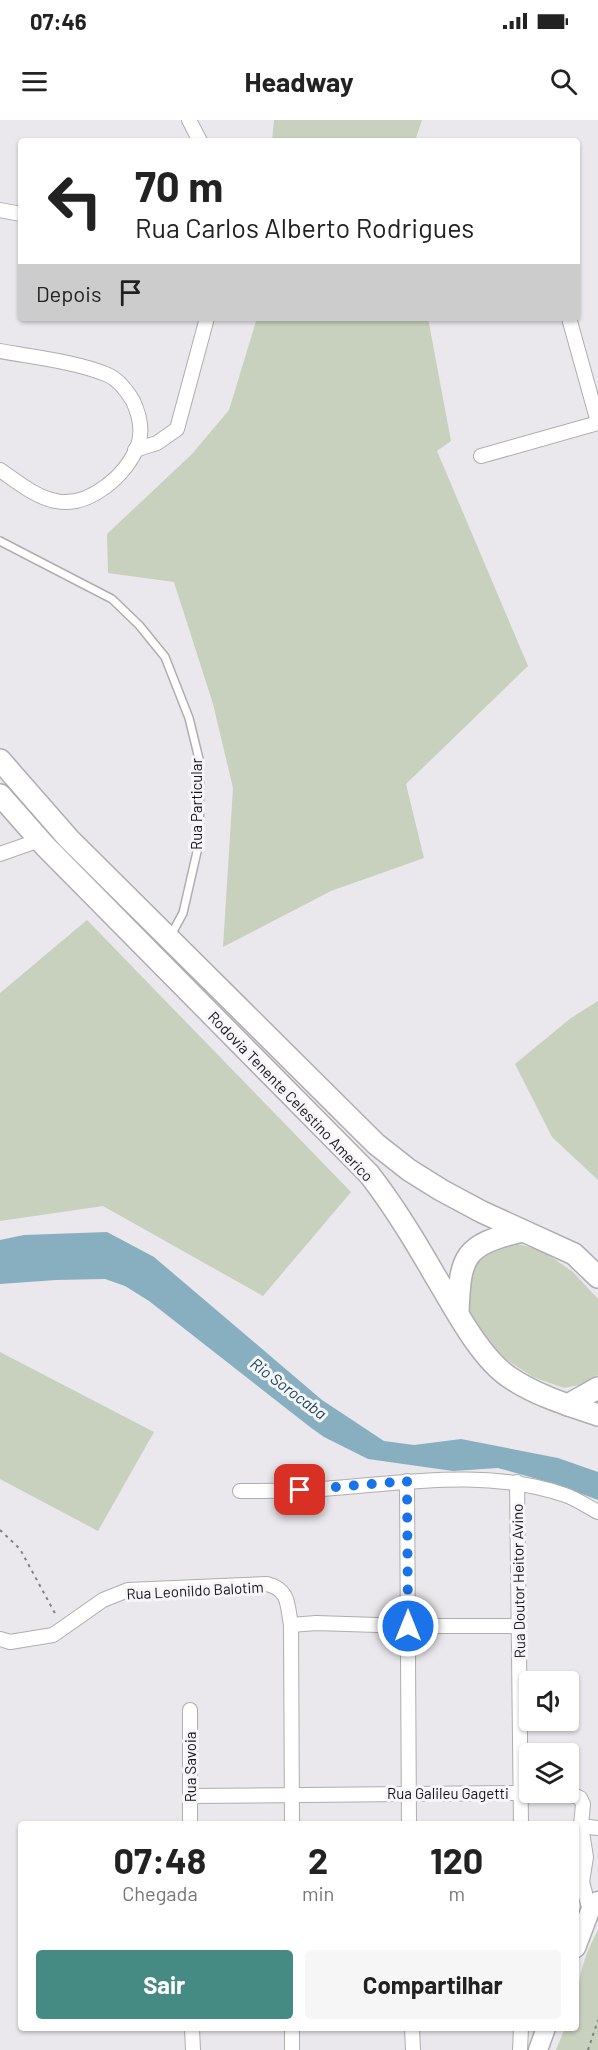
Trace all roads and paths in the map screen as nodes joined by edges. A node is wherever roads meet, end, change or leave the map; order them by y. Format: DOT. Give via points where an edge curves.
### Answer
graph roads {
  1 [pos="189,120"];
  2 [pos="198,138"];
  3 [pos="0,210"];
  4 [pos="18,213"];
  5 [pos="206,321"];
  6 [pos="570,321"];
  7 [pos="0,351"];
  8 [pos="598,423"];
  9 [pos="135,450"];
  10 [pos="481,456"];
  11 [pos="0,470"];
  12 [pos="0,541"];
  13 [pos="0,760"];
  14 [pos="0,795"];
  15 [pos="39,840"];
  16 [pos="0,854"];
  17 [pos="168,940"];
  18 [pos="522,1231"];
  19 [pos="598,1276"];
  20 [pos="458,1313"];
  21 [pos="598,1388"];
  22 [pos="568,1405"];
  23 [pos="598,1415"];
  24 [pos="407,1481"];
  25 [pos="518,1482"];
  26 [pos="240,1491"];
  27 [pos="598,1512"];
  28 [pos="0,1530"];
  29 [pos="291,1625"];
  30 [pos="408,1626"];
  31 [pos="519,1626"];
  32 [pos="62,1628"];
  33 [pos="0,1640"];
  34 [pos="190,1710"];
  35 [pos="520,1743"];
  36 [pos="519,1793"];
  37 [pos="292,1794"];
  38 [pos="409,1794"];
  39 [pos="190,1796"];
  40 [pos="579,1798"];
  41 [pos="521,1803"];
  42 [pos="190,1821"];
  43 [pos="292,1821"];
  44 [pos="409,1821"];
  45 [pos="521,1821"];
  46 [pos="581,1826"];
  47 [pos="598,1828"];
  48 [pos="586,1857"];
  49 [pos="598,1865"];
  50 [pos="594,1906"];
  51 [pos="579,1941"];
  52 [pos="598,2020"];
  53 [pos="192,2031"];
  54 [pos="292,2031"];
  55 [pos="412,2031"];
  56 [pos="521,2031"];
  57 [pos="545,2031"];
  58 [pos="192,2050"];
  59 [pos="292,2050"];
  60 [pos="413,2050"];
  61 [pos="520,2050"];
  62 [pos="538,2050"];
  63 [pos="588,2050"];
  1 -- 2 [label="street"];
  3 -- 4 [label="street"];
  5 -- 9 [label="street" via="177,429 157,443"];
  6 -- 8 [label="street"];
  7 -- 9 [label="street" via="109,376 127,390 140,415"];
  8 -- 10 [label="street"];
  9 -- 11 [label="street" via="105,489 78,500 56,502"];
  12 -- 17 [label="lane, Rua Particular" via="112,599 165,657 189,718 200,763 200,843 183,913"];
  13 -- 17 [label="highway, Rodovia Tenente Celestino Americo" via="69,839"];
  14 -- 15 [label="highway, Rodovia Tenente Celestino Americo"];
  15 -- 16 [label="street"];
  15 -- 20 [label="highway, Rodovia Tenente Celestino Americo" via="369,1174 395,1208"];
  17 -- 18 [label="highway, Rodovia Tenente Celestino Americo" via="375,1144 441,1190"];
  18 -- 19 [label="highway, Rodovia Tenente Celestino Americo" via="574,1254"];
  18 -- 20 [label="highway" via="490,1238 466,1259 459,1278"];
  20 -- 22 [label="highway, Rodovia Tenente Celestino Americo" via="487,1356 508,1377"];
  21 -- 22 [label="highway"];
  22 -- 23 [label="highway, Rodovia Tenente Celestino Americo"];
  24 -- 25 [label="street"];
  24 -- 26 [label="street"];
  24 -- 30 [label="street"];
  25 -- 27 [label="street" via="567,1496"];
  25 -- 31 [label="street, Rua Doutor Heitor Avino"];
  28 -- 32 [label="path" via="20,1549"];
  29 -- 30 [label="street"];
  29 -- 32 [label="street, Rua Leonildo Balotim" via="285,1593 267,1584 128,1590 103,1600"];
  29 -- 37 [label="street"];
  30 -- 31 [label="street"];
  30 -- 38 [label="street"];
  31 -- 35 [label="street, Rua Doutor Heitor Avino"];
  32 -- 33 [label="street, Rua Leonildo Balotim" via="53,1635"];
  34 -- 39 [label="street, Rua Savoia"];
  36 -- 38 [label="street, Rua Galileu Gagetti"];
  37 -- 38 [label="street, Rua Galileu Gagetti"];
  37 -- 39 [label="street, Rua Galileu Gagetti"];
  37 -- 43 [label="street"];
  38 -- 44 [label="street"];
  39 -- 42 [label="street, Rua Savoia"];
  40 -- 46 [label="street, Rua Galileu Gagetti" via="583,1804"];
  41 -- 45 [label="street, Rua Doutor Heitor Avino"];
  46 -- 47 [label="street"];
  46 -- 48 [label="street, Rua Galileu Gagetti"];
  48 -- 49 [label="street"];
  48 -- 50 [label="street, Rua Galileu Gagetti" via="582,1882"];
  50 -- 51 [label="main road"];
  52 -- 63 [label="path"];
  53 -- 58 [label="street"];
  54 -- 59 [label="street"];
  55 -- 60 [label="street"];
  56 -- 61 [label="street"];
  57 -- 62 [label="main road"];
}
